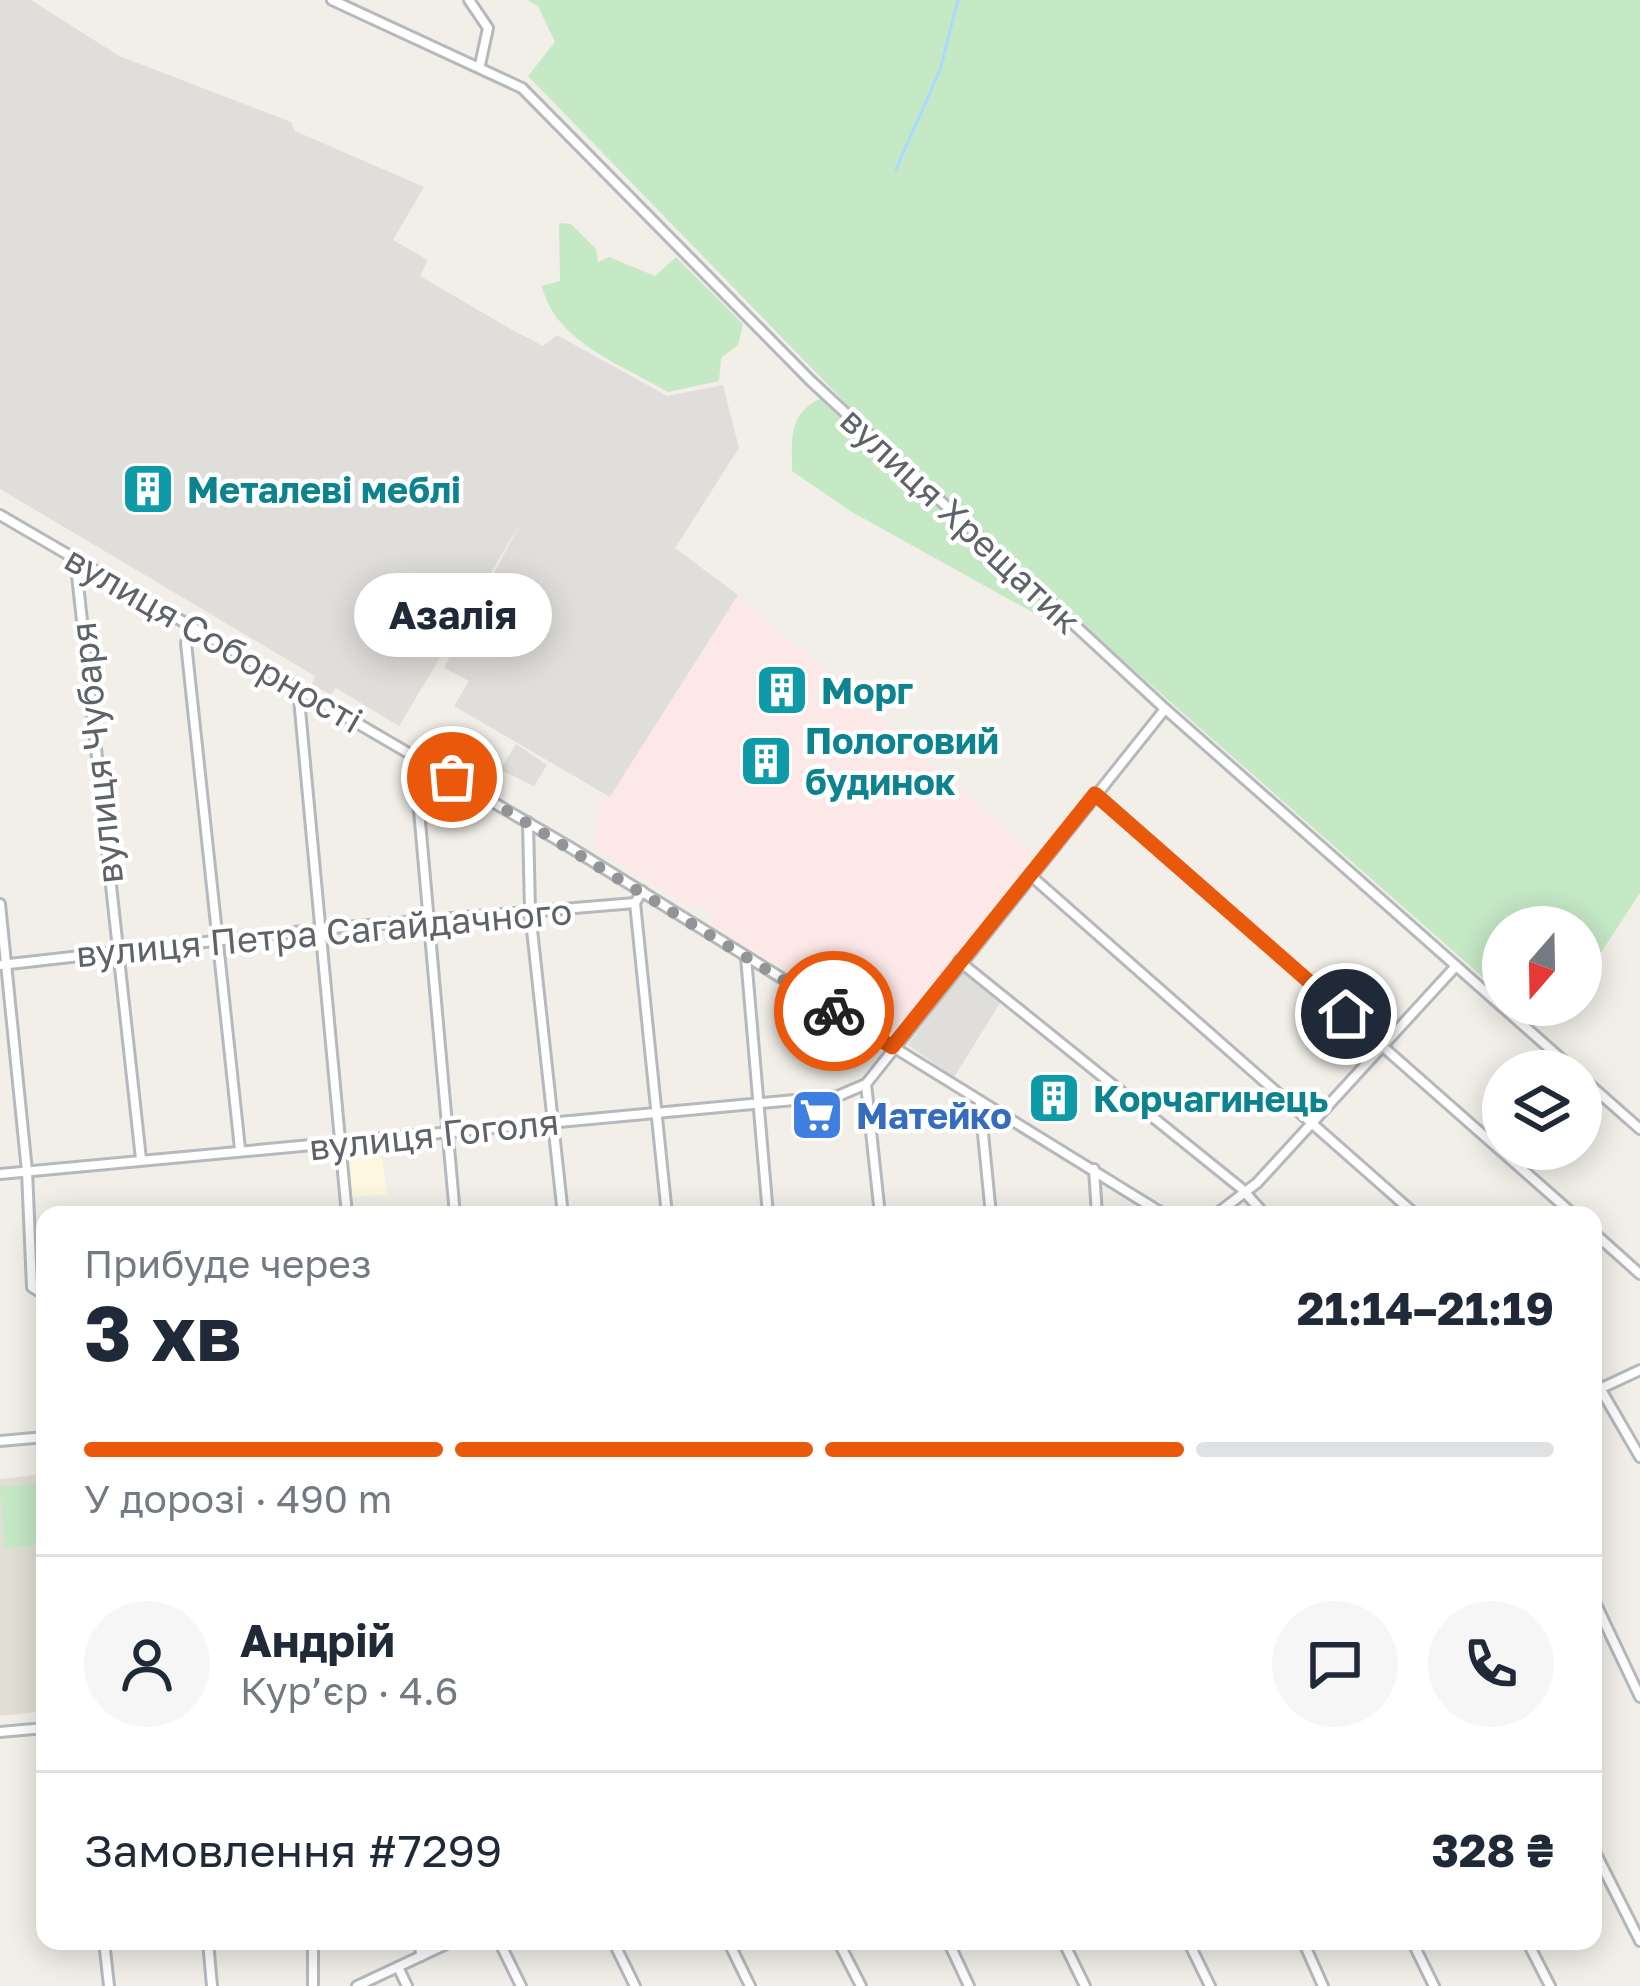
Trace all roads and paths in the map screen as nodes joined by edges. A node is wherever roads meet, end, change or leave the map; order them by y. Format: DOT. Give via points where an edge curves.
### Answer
graph roads {
  1 [pos="332,0"];
  2 [pos="469,0"];
  3 [pos="481,65"];
  4 [pos="0,515"];
  5 [pos="83,564"];
  6 [pos="194,628"];
  7 [pos="298,688"];
  8 [pos="1165,709"];
  9 [pos="414,754"];
  10 [pos="1095,794"];
  11 [pos="528,822"];
  12 [pos="1030,875"];
  13 [pos="642,891"];
  14 [pos="0,904"];
  15 [pos="635,904"];
  16 [pos="530,911"];
  17 [pos="426,919"];
  18 [pos="321,928"];
  19 [pos="215,939"];
  20 [pos="116,951"];
  21 [pos="746,957"];
  22 [pos="959,961"];
  23 [pos="3,965"];
  24 [pos="1456,965"];
  25 [pos="1382,1046"];
  26 [pos="892,1047"];
  27 [pos="1551,1050"];
  28 [pos="866,1084"];
  29 [pos="1602,1095"];
  30 [pos="760,1100"];
  31 [pos="980,1101"];
  32 [pos="655,1113"];
  33 [pos="554,1123"];
  34 [pos="1313,1123"];
  35 [pos="1640,1129"];
  36 [pos="448,1132"];
  37 [pos="341,1143"];
  38 [pos="240,1149"];
  39 [pos="141,1159"];
  40 [pos="1094,1168"];
  41 [pos="27,1172"];
  42 [pos="0,1174"];
  43 [pos="1245,1194"];
  44 [pos="346,1206"];
  45 [pos="454,1206"];
  46 [pos="562,1206"];
  47 [pos="666,1206"];
  48 [pos="767,1206"];
  49 [pos="879,1206"];
  50 [pos="990,1206"];
  51 [pos="1096,1206"];
  52 [pos="1152,1206"];
  53 [pos="1228,1206"];
  54 [pos="1256,1206"];
  55 [pos="1406,1206"];
  56 [pos="1564,1206"];
  57 [pos="1602,1240"];
  58 [pos="1640,1274"];
  59 [pos="36,1290"];
  60 [pos="1640,1370"];
  61 [pos="1602,1387"];
  62 [pos="1602,1397"];
  63 [pos="36,1438"];
  64 [pos="0,1442"];
  65 [pos="1640,1457"];
  66 [pos="1602,1617"];
  67 [pos="1640,1697"];
  68 [pos="36,1729"];
  69 [pos="0,1732"];
  70 [pos="1602,1866"];
  71 [pos="1640,1941"];
  72 [pos="105,1950"];
  73 [pos="209,1950"];
  74 [pos="314,1950"];
  75 [pos="421,1950"];
  76 [pos="434,1950"];
  77 [pos="503,1950"];
  78 [pos="617,1950"];
  79 [pos="732,1950"];
  80 [pos="843,1950"];
  81 [pos="952,1950"];
  82 [pos="1067,1950"];
  83 [pos="1192,1950"];
  84 [pos="1307,1950"];
  85 [pos="1416,1950"];
  86 [pos="1532,1950"];
  87 [pos="422,1956"];
  88 [pos="398,1967"];
  89 [pos="109,1986"];
  90 [pos="212,1986"];
  91 [pos="313,1986"];
  92 [pos="357,1986"];
  93 [pos="407,1986"];
  94 [pos="521,1986"];
  95 [pos="635,1986"];
  96 [pos="749,1986"];
  97 [pos="861,1986"];
  98 [pos="970,1986"];
  99 [pos="1085,1986"];
  100 [pos="1210,1986"];
  101 [pos="1323,1986"];
  102 [pos="1434,1986"];
  103 [pos="1550,1986"];
  1 -- 3 [label="street, вулиця Хрещатик"];
  2 -- 3 [label="street" via="488,28"];
  3 -- 8 [label="street, вулиця Хрещатик" via="522,88 811,381"];
  4 -- 5 [label="street, вулиця Соборності"];
  5 -- 6 [label="street, вулиця Соборності"];
  5 -- 20 [label="street, вулиця Чубаря" via="77,575"];
  6 -- 7 [label="street, вулиця Соборності"];
  6 -- 19 [label="street" via="186,643"];
  7 -- 9 [label="street, вулиця Соборності"];
  7 -- 18 [label="street"];
  8 -- 10 [label="street"];
  8 -- 24 [label="street, вулиця Хрещатик"];
  9 -- 11 [label="street, вулиця Соборності"];
  9 -- 17 [label="street"];
  10 -- 12 [label="street"];
  10 -- 25 [label="street"];
  11 -- 13 [label="street, вулиця Соборності"];
  11 -- 16 [label="street"];
  12 -- 22 [label="street"];
  12 -- 34 [label="street"];
  13 -- 15 [label="street"];
  13 -- 21 [label="street, вулиця Соборності"];
  14 -- 23 [label="street"];
  15 -- 16 [label="street, вулиця Петра Сагайдачного"];
  15 -- 32 [label="street"];
  16 -- 17 [label="street, вулиця Петра Сагайдачного"];
  16 -- 33 [label="street"];
  17 -- 18 [label="street, вулиця Петра Сагайдачного"];
  17 -- 36 [label="street"];
  18 -- 19 [label="street, вулиця Петра Сагайдачного"];
  18 -- 37 [label="street"];
  19 -- 20 [label="street, вулиця Петра Сагайдачного"];
  19 -- 38 [label="street"];
  20 -- 23 [label="street, вулиця Петра Сагайдачного"];
  20 -- 39 [label="street, вулиця Чубаря"];
  21 -- 26 [label="street, вулиця Соборності"];
  21 -- 30 [label="street"];
  22 -- 26 [label="street"];
  22 -- 43 [label="street"];
  23 -- 41 [label="street"];
  24 -- 25 [label="street"];
  24 -- 27 [label="street, вулиця Хрещатик"];
  25 -- 34 [label="street"];
  25 -- 56 [label="street"];
  26 -- 28 [label="street"];
  26 -- 31 [label="street, вулиця Соборності"];
  28 -- 30 [label="street, вулиця Гоголя" via="838,1096"];
  28 -- 49 [label="street"];
  29 -- 35 [label="street, вулиця Хрещатик"];
  30 -- 32 [label="street, вулиця Гоголя"];
  30 -- 48 [label="street"];
  31 -- 40 [label="street, вулиця Соборності"];
  31 -- 50 [label="street"];
  32 -- 33 [label="street, вулиця Гоголя"];
  32 -- 47 [label="street"];
  33 -- 36 [label="street, вулиця Гоголя"];
  33 -- 46 [label="street"];
  34 -- 43 [label="street"];
  34 -- 55 [label="street"];
  36 -- 37 [label="street, вулиця Гоголя"];
  36 -- 45 [label="street"];
  37 -- 38 [label="street, вулиця Гоголя"];
  37 -- 44 [label="street"];
  38 -- 39 [label="street, вулиця Гоголя"];
  39 -- 41 [label="street, вулиця Гоголя"];
  40 -- 51 [label="street"];
  40 -- 52 [label="street, вулиця Соборності"];
  41 -- 42 [label="street, вулиця Гоголя"];
  41 -- 59 [label="street"];
  43 -- 53 [label="street"];
  43 -- 54 [label="street"];
  57 -- 58 [label="street"];
  60 -- 61 [label="street"];
  62 -- 65 [label="street"];
  63 -- 64 [label="street"];
  66 -- 67 [label="street"];
  68 -- 69 [label="street"];
  70 -- 71 [label="street"];
  72 -- 89 [label="street"];
  73 -- 90 [label="street"];
  74 -- 91 [label="street"];
  75 -- 87 [label="street"];
  76 -- 87 [label="street"];
  77 -- 94 [label="street"];
  78 -- 95 [label="street"];
  79 -- 96 [label="street"];
  80 -- 97 [label="street"];
  81 -- 98 [label="street"];
  82 -- 99 [label="street"];
  83 -- 100 [label="street"];
  84 -- 101 [label="street"];
  85 -- 102 [label="street"];
  86 -- 103 [label="street"];
  87 -- 88 [label="street"];
  88 -- 92 [label="street"];
  88 -- 93 [label="street"];
}
